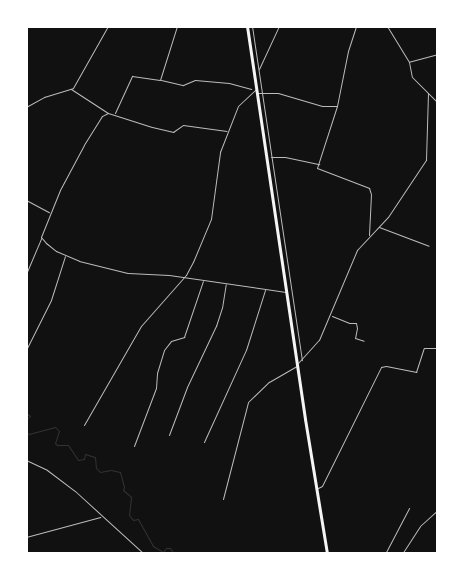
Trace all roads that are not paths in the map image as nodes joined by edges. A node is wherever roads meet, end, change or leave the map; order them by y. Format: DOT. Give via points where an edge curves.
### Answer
graph roads {
  1 [pos="108,26"];
  2 [pos="177,26"];
  3 [pos="247,26"];
  4 [pos="252,26"];
  5 [pos="279,26"];
  6 [pos="356,26"];
  7 [pos="387,26"];
  8 [pos="438,54"];
  9 [pos="409,62"];
  10 [pos="259,70"];
  11 [pos="160,80"];
  12 [pos="71,89"];
  13 [pos="255,91"];
  14 [pos="262,92"];
  15 [pos="428,93"];
  16 [pos="438,103"];
  17 [pos="337,106"];
  18 [pos="26,107"];
  19 [pos="108,113"];
  20 [pos="114,114"];
  21 [pos="228,132"];
  22 [pos="271,157"];
  23 [pos="319,164"];
  24 [pos="26,200"];
  25 [pos="50,212"];
  26 [pos="378,227"];
  27 [pos="369,236"];
  28 [pos="41,237"];
  29 [pos="429,246"];
  30 [pos="65,255"];
  31 [pos="26,274"];
  32 [pos="184,277"];
  33 [pos="204,280"];
  34 [pos="226,284"];
  35 [pos="265,290"];
  36 [pos="286,292"];
  37 [pos="331,316"];
  38 [pos="364,341"];
  39 [pos="438,348"];
  40 [pos="26,350"];
  41 [pos="302,360"];
  42 [pos="297,364"];
  43 [pos="84,425"];
  44 [pos="169,434"];
  45 [pos="204,442"];
  46 [pos="134,446"];
  47 [pos="26,460"];
  48 [pos="318,488"];
  49 [pos="223,499"];
  50 [pos="409,508"];
  51 [pos="438,510"];
  52 [pos="101,516"];
  53 [pos="26,537"];
  54 [pos="144,554"];
  55 [pos="327,554"];
  56 [pos="385,554"];
  57 [pos="402,554"];
  1 -- 12 [label="street"];
  2 -- 11 [label="street"];
  3 -- 13 [label="highway"];
  4 -- 10 [label="street"];
  5 -- 10 [label="street"];
  6 -- 17 [label="street"];
  7 -- 9 [label="street"];
  8 -- 9 [label="street"];
  9 -- 15 [label="street" via="412,77"];
  10 -- 14 [label="street"];
  11 -- 13 [label="street" via="183,85 195,80 229,83"];
  11 -- 20 [label="street" via="132,76"];
  12 -- 18 [label="street" via="44,97"];
  12 -- 19 [label="street"];
  13 -- 14 [label="street"];
  13 -- 21 [label="street" via="238,106"];
  13 -- 36 [label="highway"];
  14 -- 17 [label="street" via="291,96 322,106"];
  14 -- 22 [label="street"];
  15 -- 16 [label="street"];
  15 -- 26 [label="street" via="426,160"];
  17 -- 23 [label="street"];
  19 -- 20 [label="street"];
  19 -- 25 [label="street" via="102,116 75,160"];
  20 -- 21 [label="street" via="173,132 182,124"];
  21 -- 32 [label="street" via="217,160 210,225"];
  22 -- 23 [label="street"];
  22 -- 41 [label="street"];
  23 -- 27 [label="street" via="319,170 369,188"];
  24 -- 25 [label="street"];
  25 -- 28 [label="street"];
  26 -- 27 [label="street"];
  26 -- 29 [label="street"];
  27 -- 37 [label="street" via="357,250"];
  28 -- 30 [label="street" via="50,248"];
  28 -- 31 [label="street"];
  30 -- 32 [label="street" via="128,273"];
  30 -- 40 [label="street" via="51,300"];
  32 -- 33 [label="street"];
  32 -- 43 [label="street" via="141,326"];
  33 -- 34 [label="street"];
  33 -- 46 [label="street" via="184,337 170,341 164,350 156,388"];
  34 -- 35 [label="street"];
  34 -- 44 [label="street" via="216,326"];
  35 -- 36 [label="street"];
  35 -- 45 [label="street" via="246,350"];
  36 -- 42 [label="highway"];
  37 -- 38 [label="street" via="356,323 356,338"];
  37 -- 41 [label="street" via="316,344"];
  39 -- 48 [label="street" via="424,348 416,372 381,367 322,486"];
  41 -- 42 [label="street"];
  42 -- 48 [label="highway"];
  42 -- 49 [label="street" via="264,386 248,402"];
  47 -- 52 [label="street" via="56,476"];
  48 -- 55 [label="highway"];
  50 -- 56 [label="street"];
  51 -- 57 [label="street" via="420,526"];
  52 -- 53 [label="street"];
  52 -- 54 [label="street"];
}
